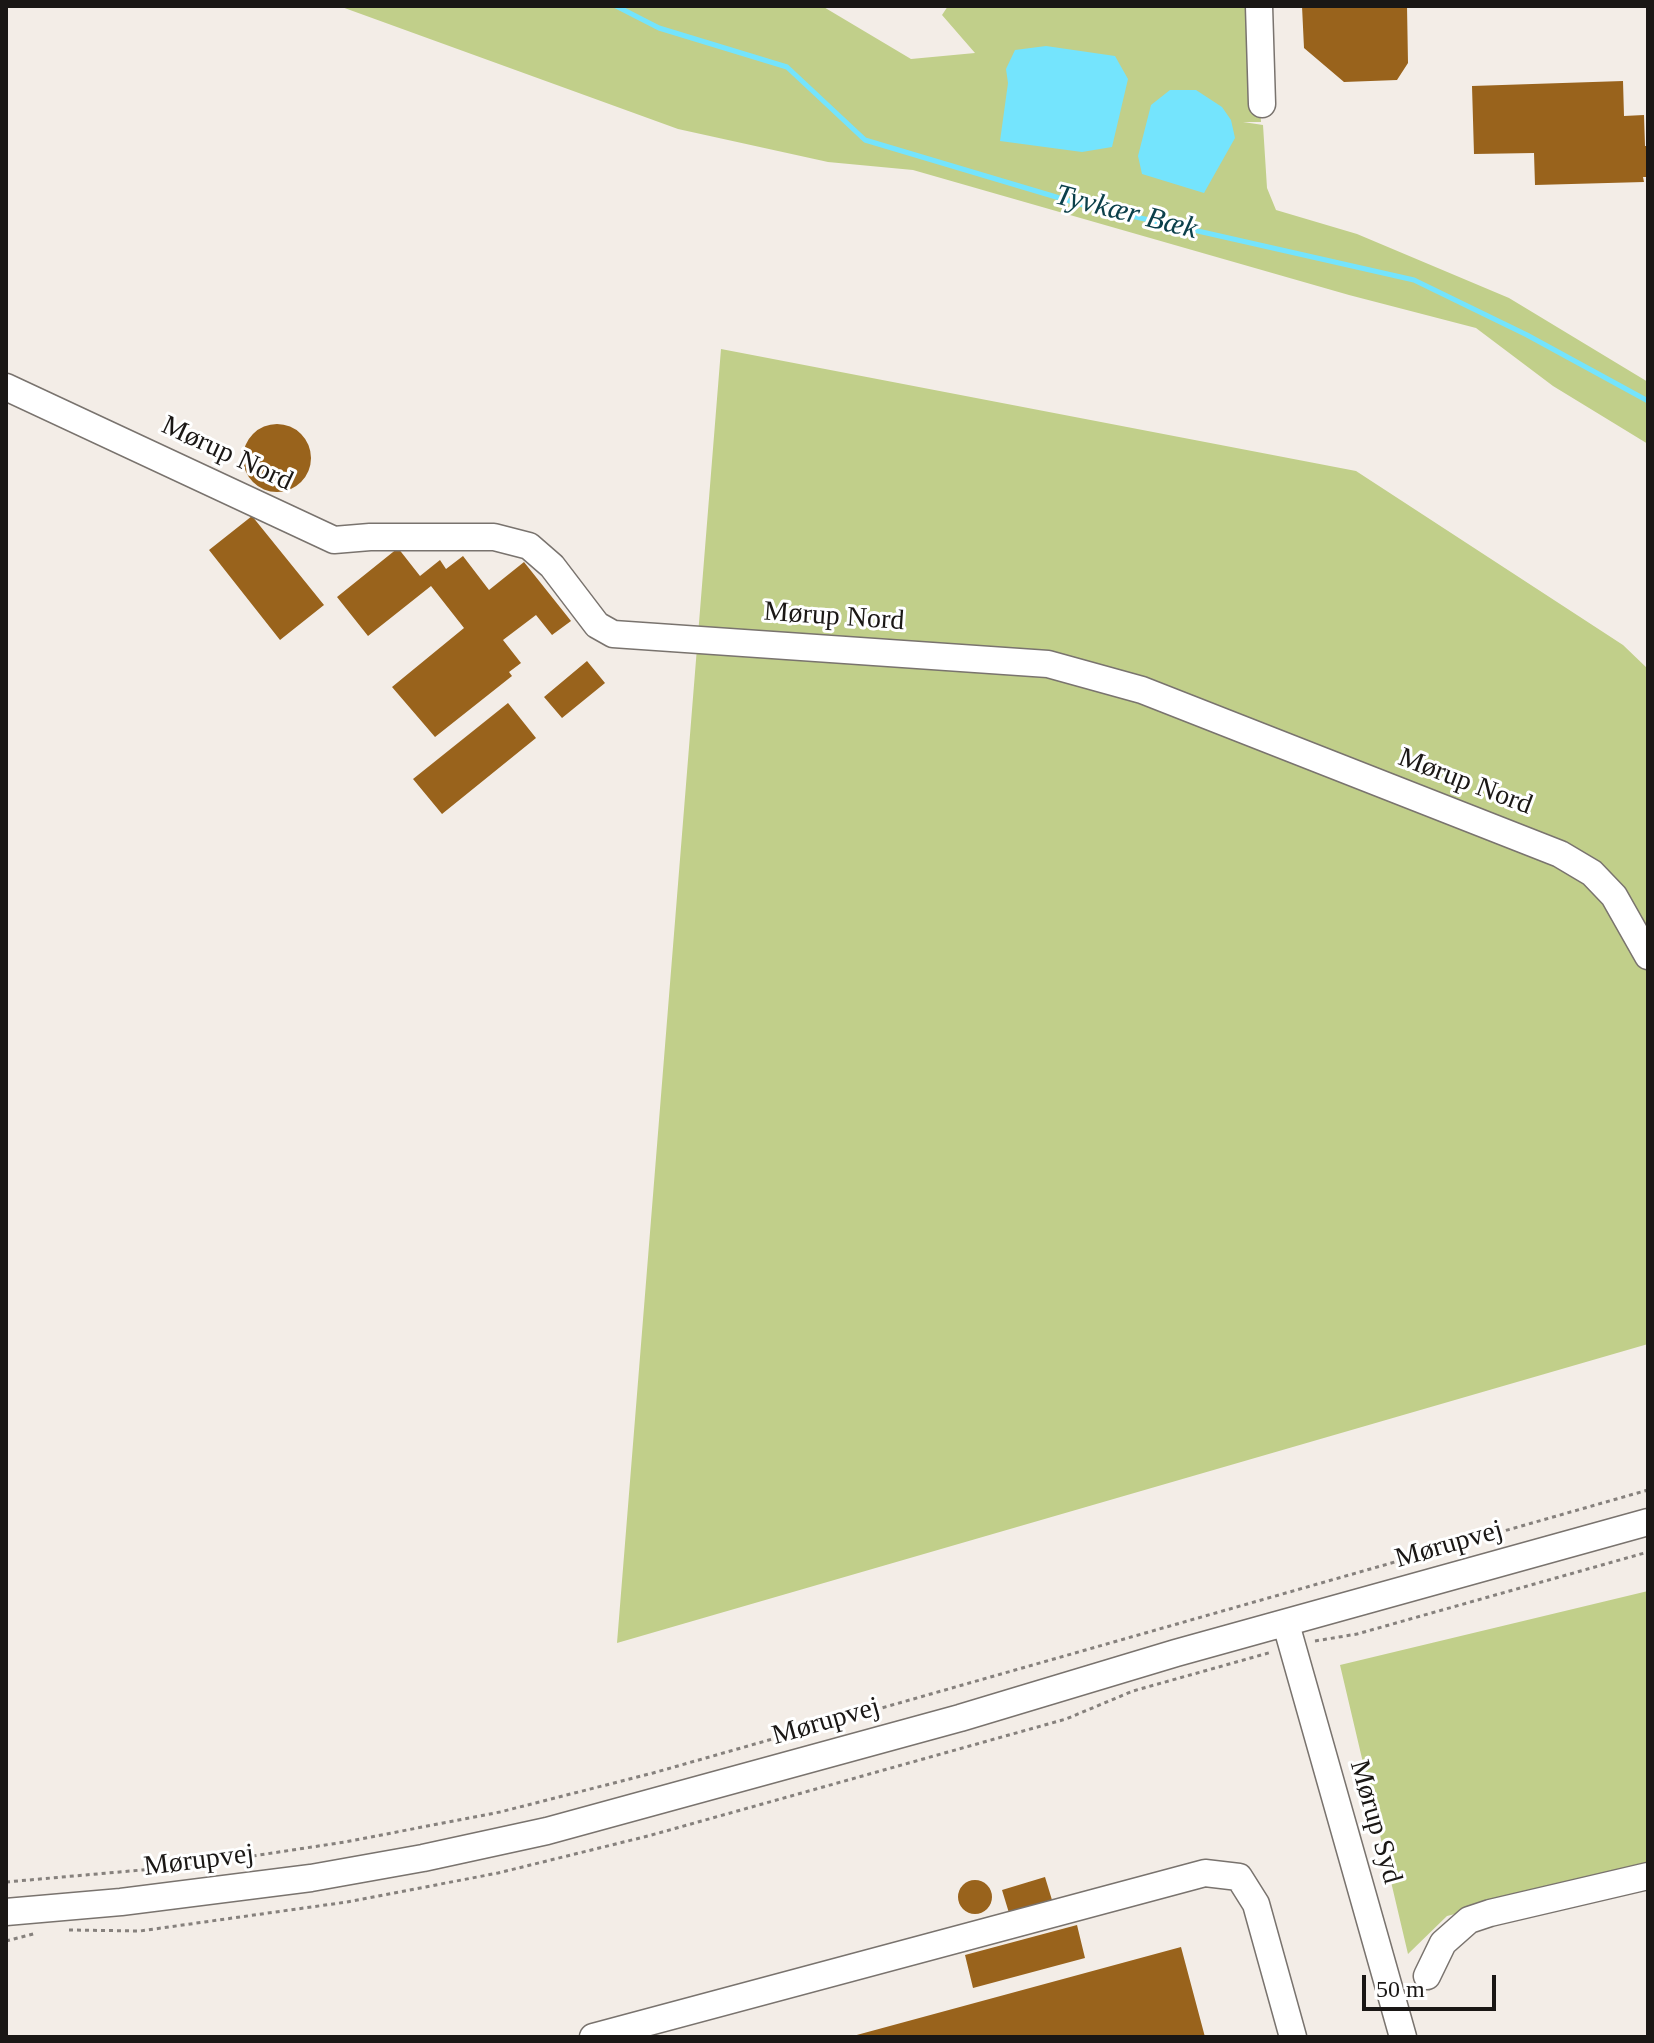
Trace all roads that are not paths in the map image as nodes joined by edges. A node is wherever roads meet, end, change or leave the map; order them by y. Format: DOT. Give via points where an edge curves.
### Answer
graph roads {
  1 [pos="1259,6"];
  2 [pos="1262,104"];
  3 [pos="6,387"];
  4 [pos="1648,956"];
  5 [pos="1648,1522"];
  6 [pos="1286,1624"];
  7 [pos="1648,1876"];
  8 [pos="6,1912"];
  9 [pos="1427,1976"];
  10 [pos="593,2037"];
  11 [pos="1293,2037"];
  12 [pos="1403,2037"];
  1 -- 2 [label="street"];
  3 -- 4 [label="street, Mørup Nord" via="334,540 494,537 529,546 552,566 597,625 613,634 1048,664 1142,690 1560,854 1592,873 1614,896"];
  5 -- 6 [label="street, Mørupvej"];
  6 -- 8 [label="street, Mørupvej" via="547,1831 311,1878"];
  6 -- 12 [label="street, Mørup Syd"];
  7 -- 9 [label="street" via="1469,1920 1443,1943"];
  10 -- 11 [label="street" via="1205,1873 1239,1877 1256,1904"];
}
